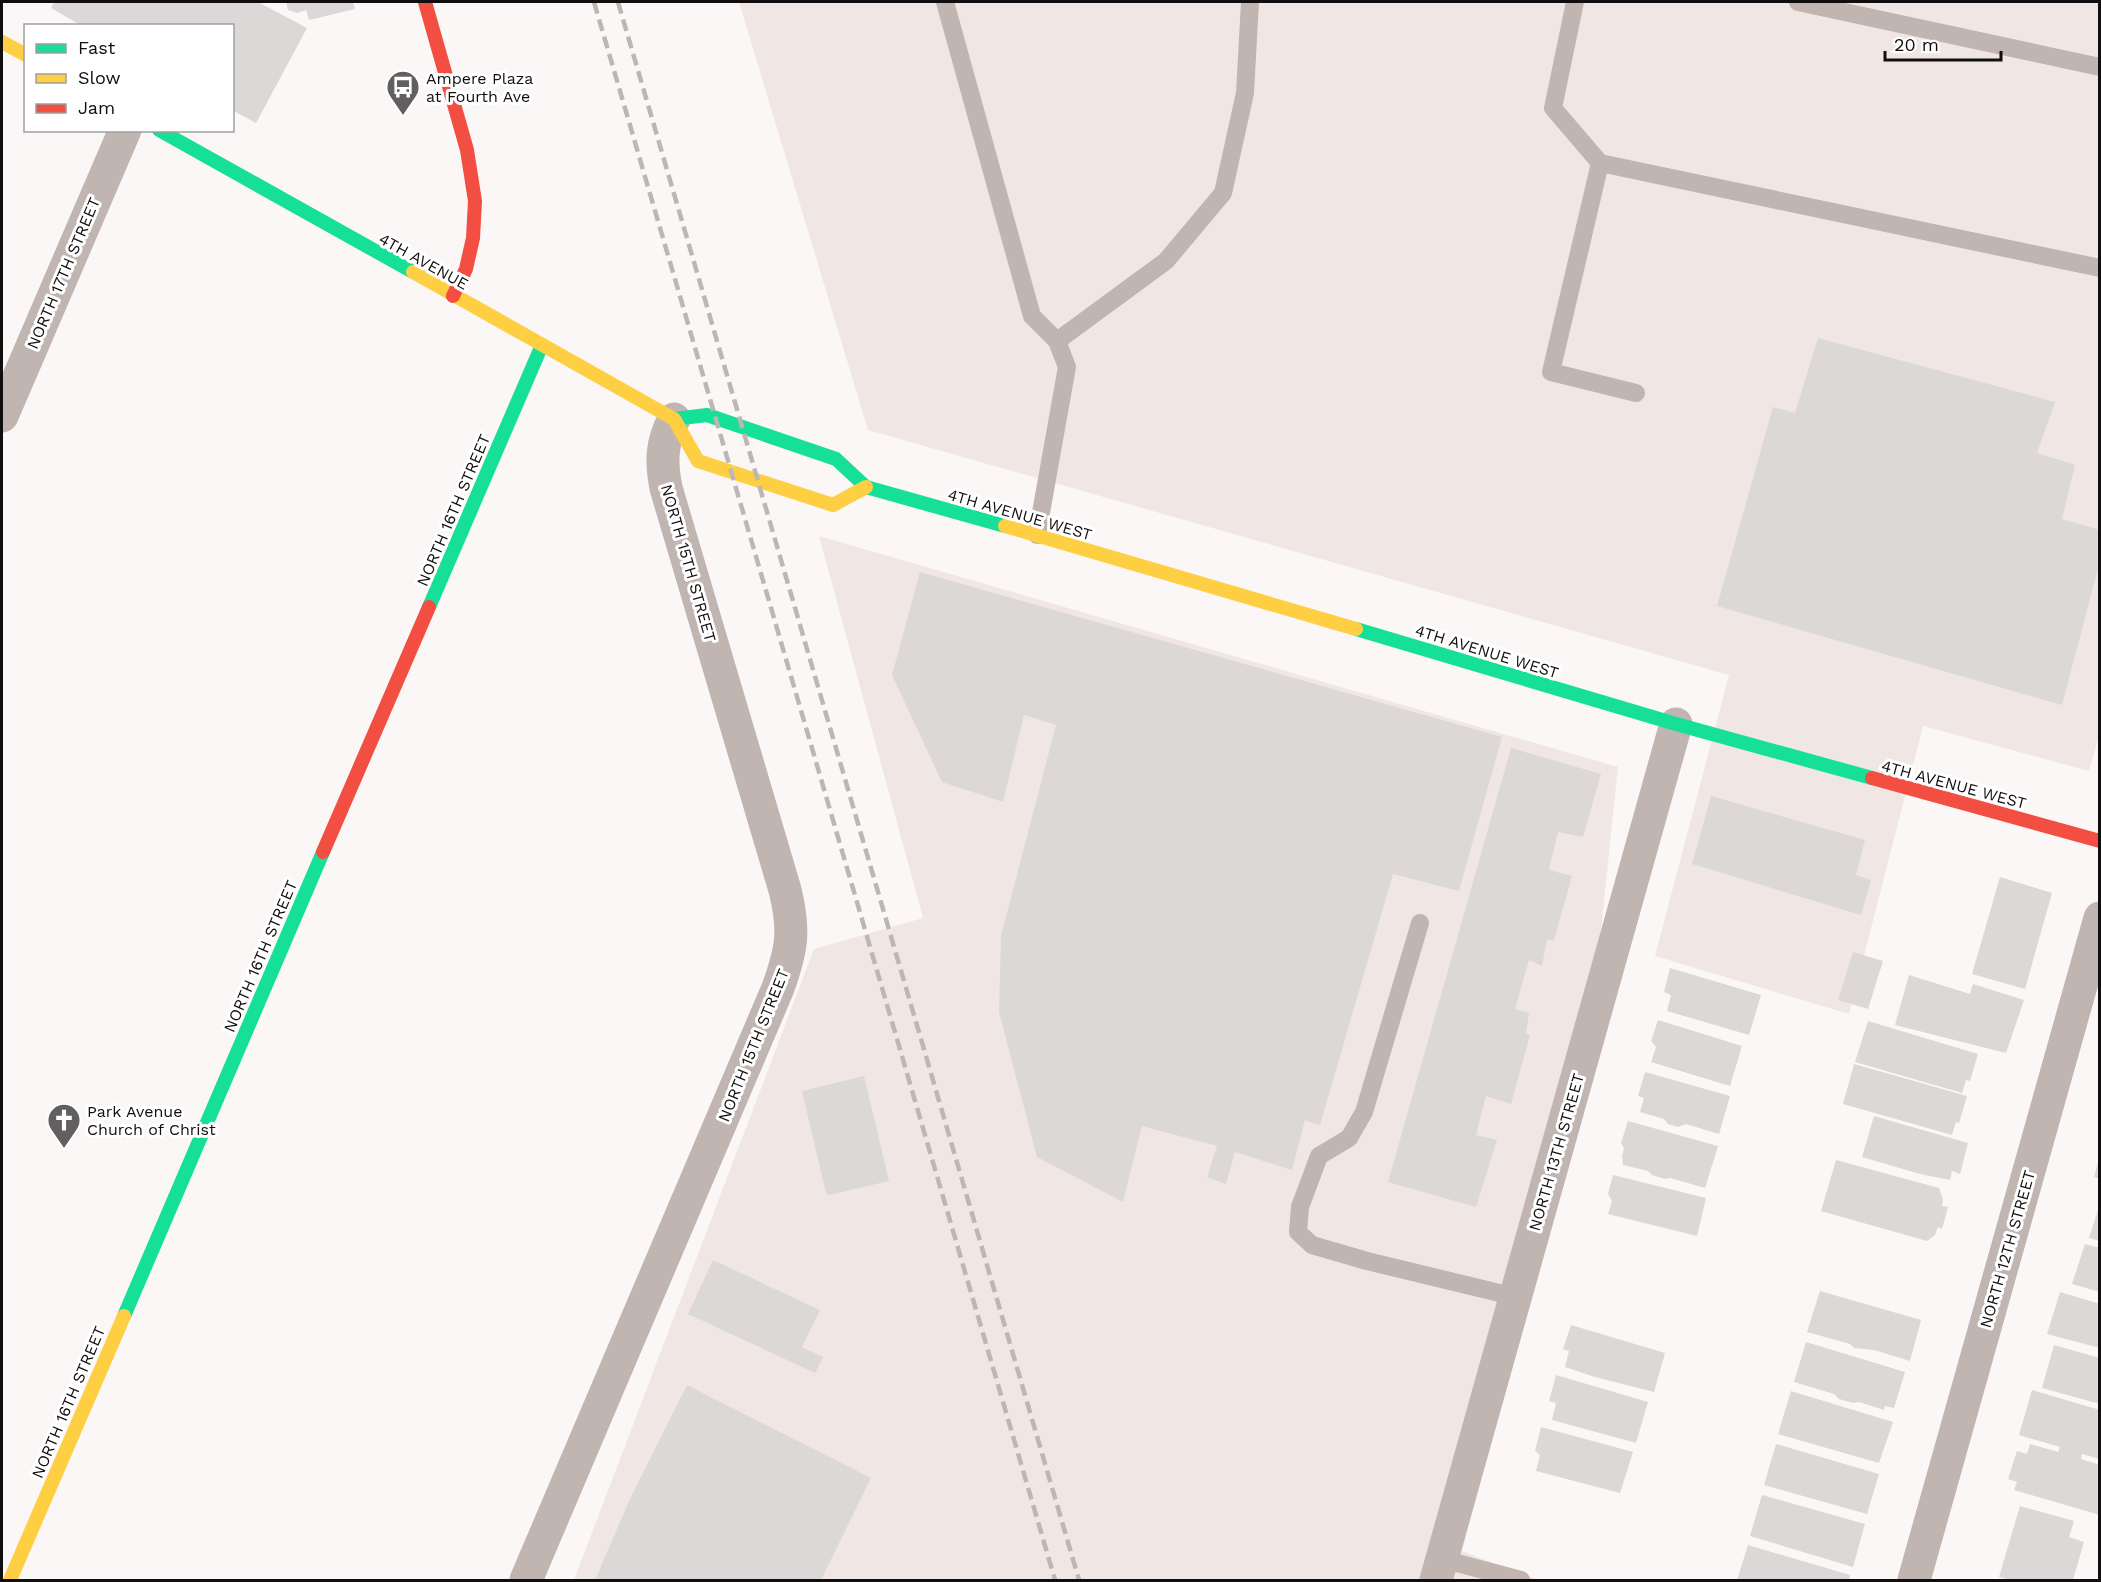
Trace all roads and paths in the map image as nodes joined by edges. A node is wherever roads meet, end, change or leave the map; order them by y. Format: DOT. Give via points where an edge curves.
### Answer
graph roads {
  1 [pos="425,2"];
  2 [pos="945,2"];
  3 [pos="1251,2"];
  4 [pos="1575,2"];
  5 [pos="1798,2"];
  6 [pos="2,42"];
  7 [pos="24,54"];
  8 [pos="2100,67"];
  9 [pos="124,132"];
  10 [pos="163,132"];
  11 [pos="1600,163"];
  12 [pos="2100,268"];
  13 [pos="453,296"];
  14 [pos="1057,341"];
  15 [pos="542,345"];
  16 [pos="10,369"];
  17 [pos="1636,393"];
  18 [pos="2,416"];
  19 [pos="674,419"];
  20 [pos="866,487"];
  21 [pos="1037,535"];
  22 [pos="1676,724"];
  23 [pos="2100,841"];
  24 [pos="2100,918"];
  25 [pos="1420,923"];
  26 [pos="1516,1297"];
  27 [pos="1439,1570"];
  28 [pos="10,1581"];
  29 [pos="526,1581"];
  30 [pos="1521,1581"];
  31 [pos="1914,1581"];
  1 -- 13 [label="street" via="467,150 475,201 466,269"];
  2 -- 14 [label="lane" via="1032,316"];
  3 -- 14 [label="lane" via="1245,93 1223,193 1166,261"];
  4 -- 11 [label="lane" via="1553,108"];
  5 -- 8 [label="lane"];
  6 -- 7 [label="street"];
  9 -- 16 [label="street, NORTH 17TH STREET"];
  10 -- 13 [label="street, 4TH AVENUE"];
  11 -- 12 [label="lane"];
  11 -- 17 [label="lane" via="1551,372"];
  13 -- 15 [label="street, 4TH AVENUE"];
  14 -- 21 [label="lane" via="1067,367"];
  15 -- 19 [label="street, 4TH AVENUE"];
  15 -- 28 [label="street, NORTH 16TH STREET"];
  16 -- 18 [label="street, NORTH 17TH STREET"];
  19 -- 20 [label="street" via="707,415 836,459"];
  19 -- 20 [label="street" via="698,461 833,505"];
  19 -- 29 [label="street, NORTH 15TH STREET" via="662,449 666,488 785,890 792,940 778,988"];
  20 -- 21 [label="street, 4TH AVENUE WEST"];
  21 -- 22 [label="street, 4TH AVENUE WEST"];
  22 -- 23 [label="street, 4TH AVENUE WEST"];
  22 -- 26 [label="street, NORTH 13TH STREET"];
  24 -- 31 [label="street, NORTH 12TH STREET"];
  25 -- 26 [label="lane" via="1364,1112 1349,1138 1319,1156 1300,1207 1298,1232 1312,1245"];
  26 -- 27 [label="street, NORTH 13TH STREET"];
  27 -- 30 [label="lane"];
}
